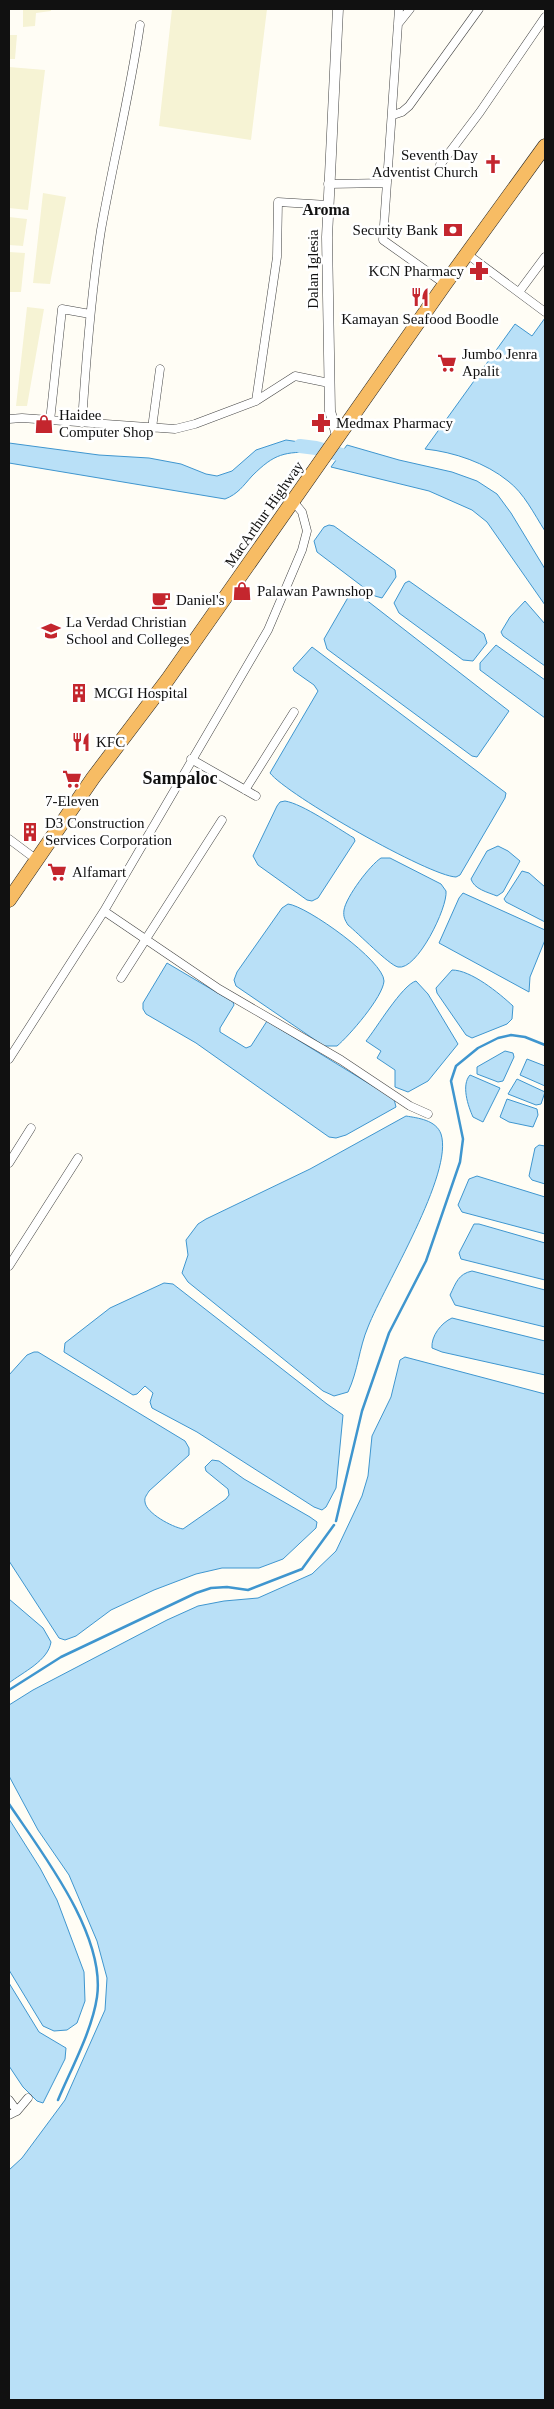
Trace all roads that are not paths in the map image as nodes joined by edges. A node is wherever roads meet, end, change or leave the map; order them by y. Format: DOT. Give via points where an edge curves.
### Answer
graph roads {
  1 [pos="338,9"];
  2 [pos="399,9"];
  3 [pos="410,9"];
  4 [pos="479,9"];
  5 [pos="545,17"];
  6 [pos="398,24"];
  7 [pos="140,25"];
  8 [pos="393,115"];
  9 [pos="545,146"];
  10 [pos="440,165"];
  11 [pos="387,183"];
  12 [pos="328,184"];
  13 [pos="328,205"];
  14 [pos="467,254"];
  15 [pos="545,257"];
  16 [pos="445,284"];
  17 [pos="519,292"];
  18 [pos="545,312"];
  19 [pos="90,314"];
  20 [pos="160,369"];
  21 [pos="329,383"];
  22 [pos="256,400"];
  23 [pos="9,419"];
  24 [pos="50,421"];
  25 [pos="82,423"];
  26 [pos="152,428"];
  27 [pos="336,442"];
  28 [pos="292,501"];
  29 [pos="294,712"];
  30 [pos="191,760"];
  31 [pos="245,790"];
  32 [pos="256,796"];
  33 [pos="222,820"];
  34 [pos="9,839"];
  35 [pos="37,860"];
  36 [pos="9,900"];
  37 [pos="104,911"];
  38 [pos="146,939"];
  39 [pos="121,978"];
  40 [pos="9,1059"];
  41 [pos="428,1114"];
  42 [pos="31,1128"];
  43 [pos="78,1158"];
  44 [pos="9,1163"];
  45 [pos="9,1266"];
  46 [pos="28,2098"];
  47 [pos="9,2100"];
  48 [pos="17,2111"];
  49 [pos="9,2114"];
  1 -- 12 [label="street, Dalan Iglesia"];
  2 -- 6 [label="street"];
  3 -- 6 [label="street"];
  4 -- 8 [label="street" via="409,106"];
  5 -- 10 [label="street"];
  6 -- 8 [label="street"];
  7 -- 19 [label="street" via="101,230"];
  8 -- 11 [label="street"];
  9 -- 14 [label="highway, MacArthur Highway"];
  11 -- 12 [label="street"];
  11 -- 16 [label="street" via="383,240"];
  12 -- 13 [label="street, Dalan Iglesia"];
  13 -- 21 [label="street, Dalan Iglesia"];
  13 -- 22 [label="street" via="278,202 277,257"];
  14 -- 16 [label="highway, MacArthur Highway"];
  14 -- 17 [label="street"];
  15 -- 17 [label="street"];
  16 -- 27 [label="highway, MacArthur Highway"];
  17 -- 18 [label="street"];
  19 -- 24 [label="street" via="62,309"];
  19 -- 25 [label="street"];
  20 -- 26 [label="street"];
  21 -- 22 [label="street" via="295,376"];
  21 -- 27 [label="street, Dalan Iglesia"];
  22 -- 26 [label="street" via="195,424 175,429"];
  23 -- 24 [label="street"];
  24 -- 25 [label="street"];
  25 -- 26 [label="street"];
  27 -- 28 [label="highway, MacArthur Highway"];
  28 -- 30 [label="street" via="302,512 307,526 302,550 268,630"];
  28 -- 35 [label="highway, MacArthur Highway"];
  29 -- 31 [label="street"];
  30 -- 31 [label="street"];
  30 -- 37 [label="street"];
  31 -- 32 [label="street"];
  33 -- 38 [label="street"];
  34 -- 35 [label="street"];
  35 -- 36 [label="highway, MacArthur Highway"];
  37 -- 38 [label="street"];
  37 -- 40 [label="street"];
  38 -- 39 [label="street"];
  38 -- 41 [label="street" via="219,989"];
  42 -- 44 [label="street"];
  43 -- 45 [label="street"];
  46 -- 48 [label="street"];
  47 -- 48 [label="street"];
  48 -- 49 [label="street"];
}
